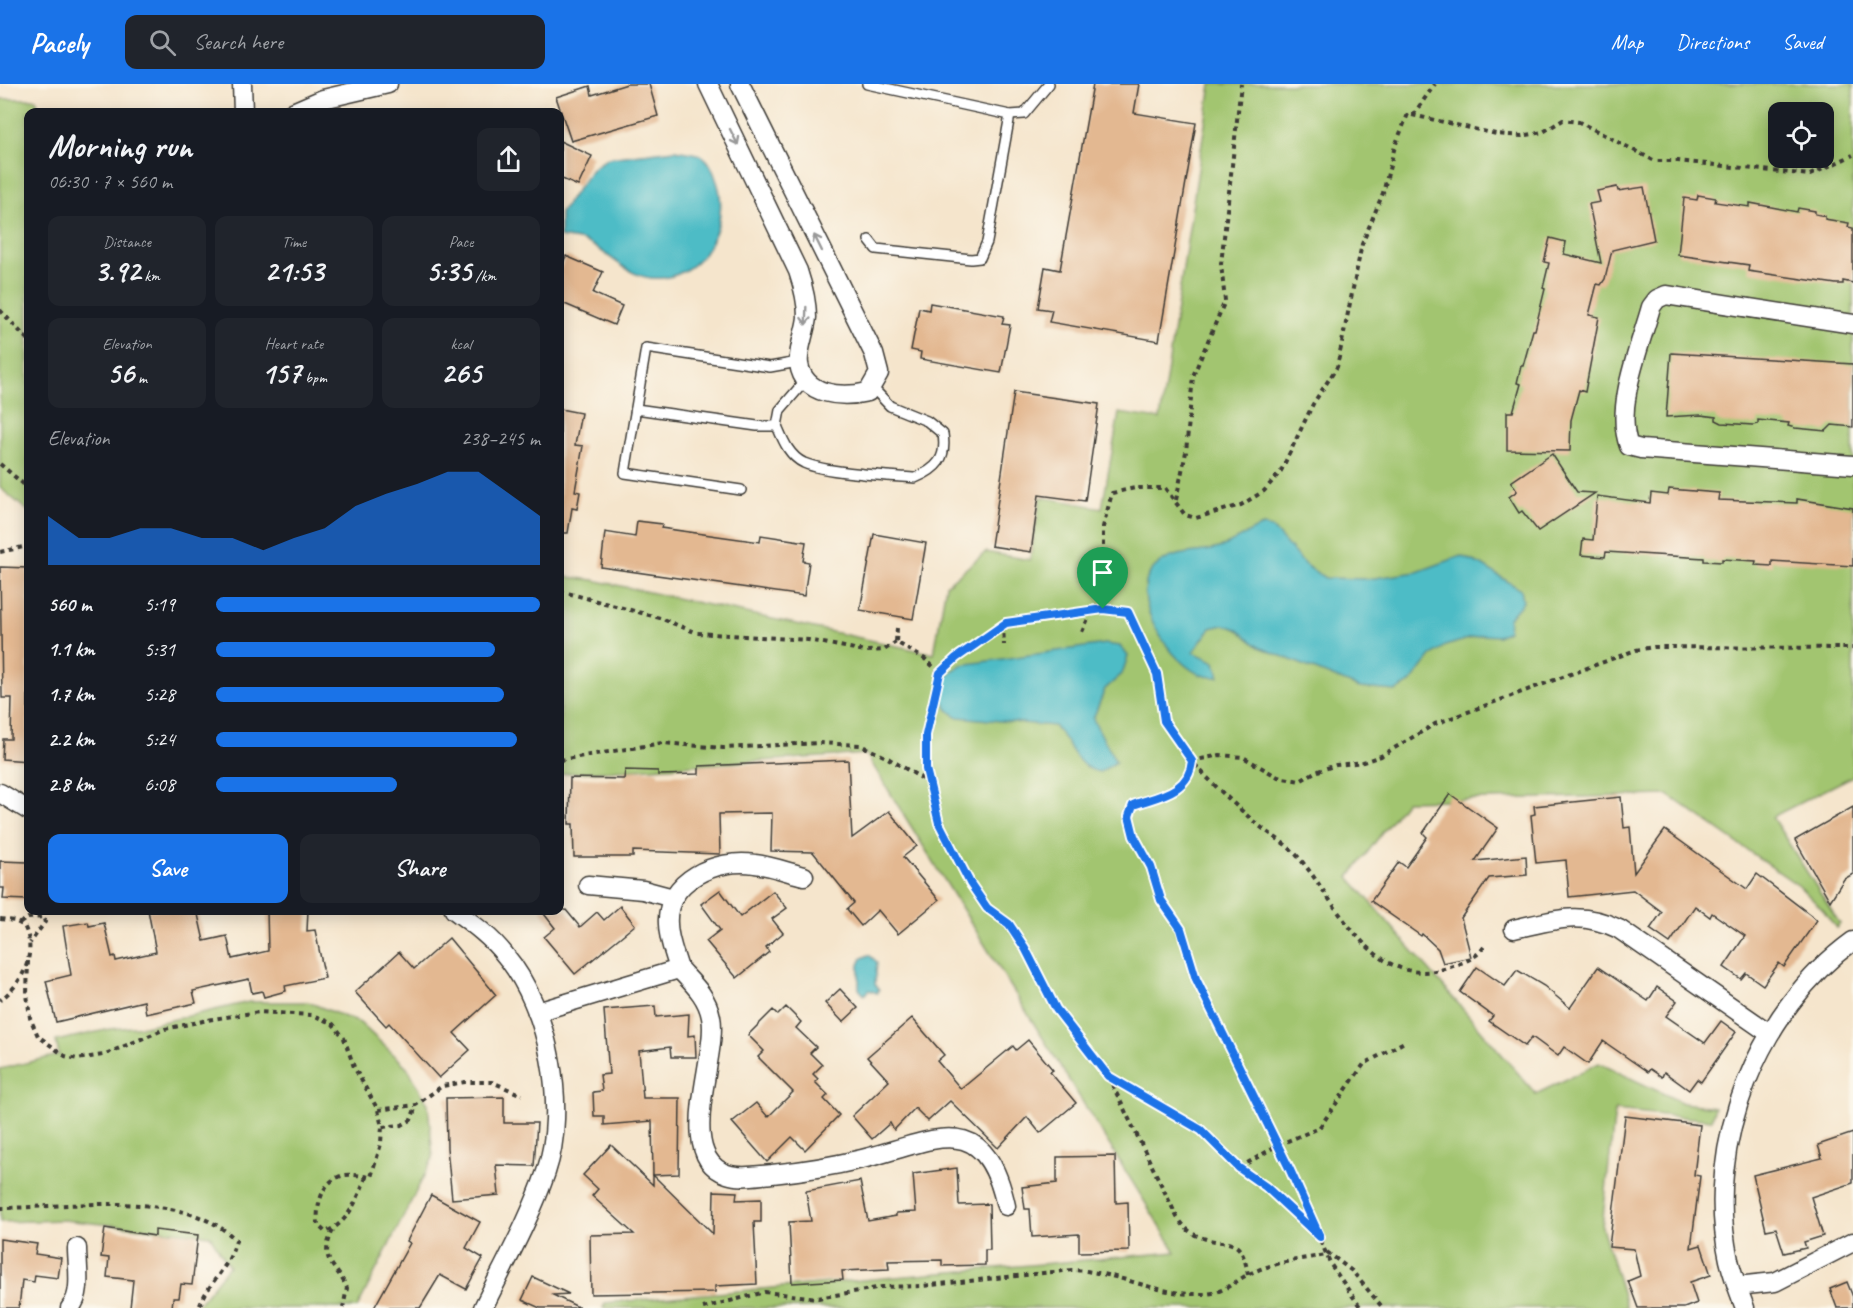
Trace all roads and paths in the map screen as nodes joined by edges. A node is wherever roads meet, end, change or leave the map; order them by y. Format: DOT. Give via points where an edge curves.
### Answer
graph roads {
  1 [pos="242,84"];
  2 [pos="388,84"];
  3 [pos="708,84"];
  4 [pos="740,84"];
  5 [pos="867,84"];
  6 [pos="1049,84"];
  7 [pos="1241,84"];
  8 [pos="1435,84"];
  9 [pos="243,108"];
  10 [pos="303,108"];
  11 [pos="1010,115"];
  12 [pos="1413,116"];
  13 [pos="1853,155"];
  14 [pos="869,240"];
  15 [pos="0,310"];
  16 [pos="1853,324"];
  17 [pos="24,336"];
  18 [pos="798,362"];
  19 [pos="805,381"];
  20 [pos="871,386"];
  21 [pos="636,409"];
  22 [pos="777,426"];
  23 [pos="0,464"];
  24 [pos="1853,465"];
  25 [pos="24,485"];
  26 [pos="741,490"];
  27 [pos="1176,500"];
  28 [pos="24,547"];
  29 [pos="0,552"];
  30 [pos="564,592"];
  31 [pos="1103,609"];
  32 [pos="1092,610"];
  33 [pos="1003,625"];
  34 [pos="897,628"];
  35 [pos="1082,632"];
  36 [pos="896,642"];
  37 [pos="1004,645"];
  38 [pos="1853,648"];
  39 [pos="940,673"];
  40 [pos="564,759"];
  41 [pos="1192,761"];
  42 [pos="929,783"];
  43 [pos="0,793"];
  44 [pos="24,808"];
  45 [pos="804,876"];
  46 [pos="588,885"];
  47 [pos="673,898"];
  48 [pos="461,915"];
  49 [pos="0,919"];
  50 [pos="19,923"];
  51 [pos="1514,929"];
  52 [pos="1853,941"];
  53 [pos="30,943"];
  54 [pos="1484,947"];
  55 [pos="28,961"];
  56 [pos="679,969"];
  57 [pos="0,1000"];
  58 [pos="537,1012"];
  59 [pos="1769,1033"];
  60 [pos="1406,1041"];
  61 [pos="1108,1076"];
  62 [pos="522,1095"];
  63 [pos="416,1106"];
  64 [pos="378,1110"];
  65 [pos="382,1125"];
  66 [pos="1278,1145"];
  67 [pos="1239,1168"];
  68 [pos="366,1176"];
  69 [pos="1006,1206"];
  70 [pos="0,1208"];
  71 [pos="334,1229"];
  72 [pos="1320,1237"];
  73 [pos="1853,1242"];
  74 [pos="77,1248"];
  75 [pos="1326,1253"];
  76 [pos="1248,1275"];
  77 [pos="1737,1286"];
  78 [pos="70,1308"];
  79 [pos="199,1308"];
  80 [pos="343,1308"];
  81 [pos="483,1308"];
  82 [pos="703,1308"];
  83 [pos="1361,1308"];
  84 [pos="1383,1308"];
  85 [pos="1745,1308"];
  1 -- 9 [label="street"];
  2 -- 10 [label="street" via="323,99"];
  3 -- 18 [label="street, one-way" via="806,293 807,316"];
  20 -- 4 [label="street, one-way" via="879,374 874,354"];
  5 -- 11 [label="lane"];
  6 -- 11 [label="lane" via="1024,114"];
  7 -- 27 [label="path" via="1221,264 1225,301 1193,376 1186,452"];
  8 -- 12 [label="path"];
  11 -- 14 [label="lane" via="987,242 980,258 876,249"];
  12 -- 13 [label="path" via="1522,136 1543,132 1563,120 1579,122 1655,161 1678,160 1810,175"];
  12 -- 27 [label="path" via="1408,114 1362,244 1337,367 1313,404 1281,471 1264,491 1215,515 1185,515"];
  15 -- 17 [label="path"];
  16 -- 24 [label="street" via="1666,295 1656,299 1623,413 1623,431 1629,446 1641,449"];
  18 -- 19 [label="street"];
  18 -- 21 [label="lane" via="770,367 646,348"];
  19 -- 20 [label="street" via="818,390 850,396 868,392"];
  19 -- 22 [label="lane" via="780,410"];
  20 -- 22 [label="lane" via="890,406 927,421 943,434 942,460 930,472 915,478 803,463 788,450"];
  21 -- 22 [label="lane"];
  21 -- 26 [label="lane" via="625,473"];
  23 -- 25 [label="path"];
  27 -- 31 [label="path" via="1165,488 1135,488 1112,494 1103,527"];
  28 -- 29 [label="path"];
  30 -- 36 [label="path" via="660,618 697,633 808,640 865,651 884,650"];
  31 -- 32 [label="path"];
  31 -- 41 [label="path" via="1128,612 1157,674 1164,721"];
  32 -- 33 [label="path"];
  32 -- 35 [label="path"];
  33 -- 37 [label="path"];
  33 -- 39 [label="path"];
  34 -- 36 [label="path"];
  36 -- 39 [label="path"];
  38 -- 41 [label="path" via="1636,650 1435,724 1381,756 1336,765 1300,781 1278,777 1243,757 1220,755"];
  39 -- 42 [label="path" via="926,735"];
  40 -- 42 [label="path" via="662,743 723,748 860,745"];
  41 -- 54 [label="path" via="1250,818 1300,859 1352,932 1386,960 1418,971 1440,970 1477,957"];
  41 -- 66 [label="path" via="1191,772 1180,787 1163,797 1133,805 1129,816 1161,900 1181,929 1196,979"];
  42 -- 61 [label="path" via="939,823 970,883 987,908 1009,924 1056,1009"];
  43 -- 44 [label="street"];
  45 -- 47 [label="street" via="754,863 720,866 686,881"];
  46 -- 47 [label="street" via="643,890"];
  47 -- 56 [label="street" via="667,922"];
  48 -- 58 [label="street" via="506,956"];
  49 -- 50 [label="path"];
  50 -- 53 [label="path"];
  50 -- 53 [label="path" via="43,917 45,922"];
  51 -- 59 [label="street" via="1572,916 1604,922"];
  52 -- 59 [label="street" via="1811,977"];
  53 -- 55 [label="path"];
  55 -- 57 [label="path" via="17,983"];
  55 -- 64 [label="path" via="30,1018 38,1036 64,1056 77,1059 104,1055 165,1029 213,1019 259,1012 313,1015 333,1024 344,1038 354,1067"];
  56 -- 58 [label="street"];
  56 -- 69 [label="street" via="705,997 712,1019 712,1042 700,1109 705,1152 713,1167 728,1175 744,1176 795,1171 862,1159 945,1136 963,1139 979,1148 992,1163"];
  58 -- 81 [label="street" via="556,1100 552,1148 529,1214"];
  59 -- 77 [label="street" via="1741,1096 1726,1164 1725,1234"];
  60 -- 66 [label="path" via="1364,1064 1319,1128"];
  61 -- 67 [label="path" via="1201,1130"];
  61 -- 76 [label="path" via="1177,1217 1192,1234 1234,1245 1245,1257"];
  62 -- 63 [label="path" via="492,1082 465,1082 442,1086"];
  63 -- 64 [label="path"];
  63 -- 65 [label="path" via="411,1120 402,1125"];
  64 -- 65 [label="path"];
  65 -- 68 [label="path" via="376,1167 370,1177"];
  66 -- 67 [label="path"];
  66 -- 72 [label="path"];
  67 -- 72 [label="path" via="1266,1187"];
  68 -- 71 [label="path" via="350,1212"];
  68 -- 71 [label="path" via="343,1175 330,1182 320,1198 318,1225 325,1232"];
  70 -- 79 [label="path" via="154,1206 189,1214 226,1230 236,1240 231,1257 203,1294"];
  71 -- 80 [label="path" via="326,1251 327,1259 347,1288"];
  72 -- 75 [label="path"];
  73 -- 77 [label="street" via="1775,1282"];
  74 -- 78 [label="street" via="78,1282"];
  75 -- 76 [label="path"];
  75 -- 83 [label="path"];
  75 -- 84 [label="path" via="1352,1271"];
  76 -- 82 [label="path" via="1232,1287 1205,1294 1183,1295 1091,1270 1072,1270 882,1287 818,1298 765,1292"];
  77 -- 85 [label="street"];
}
